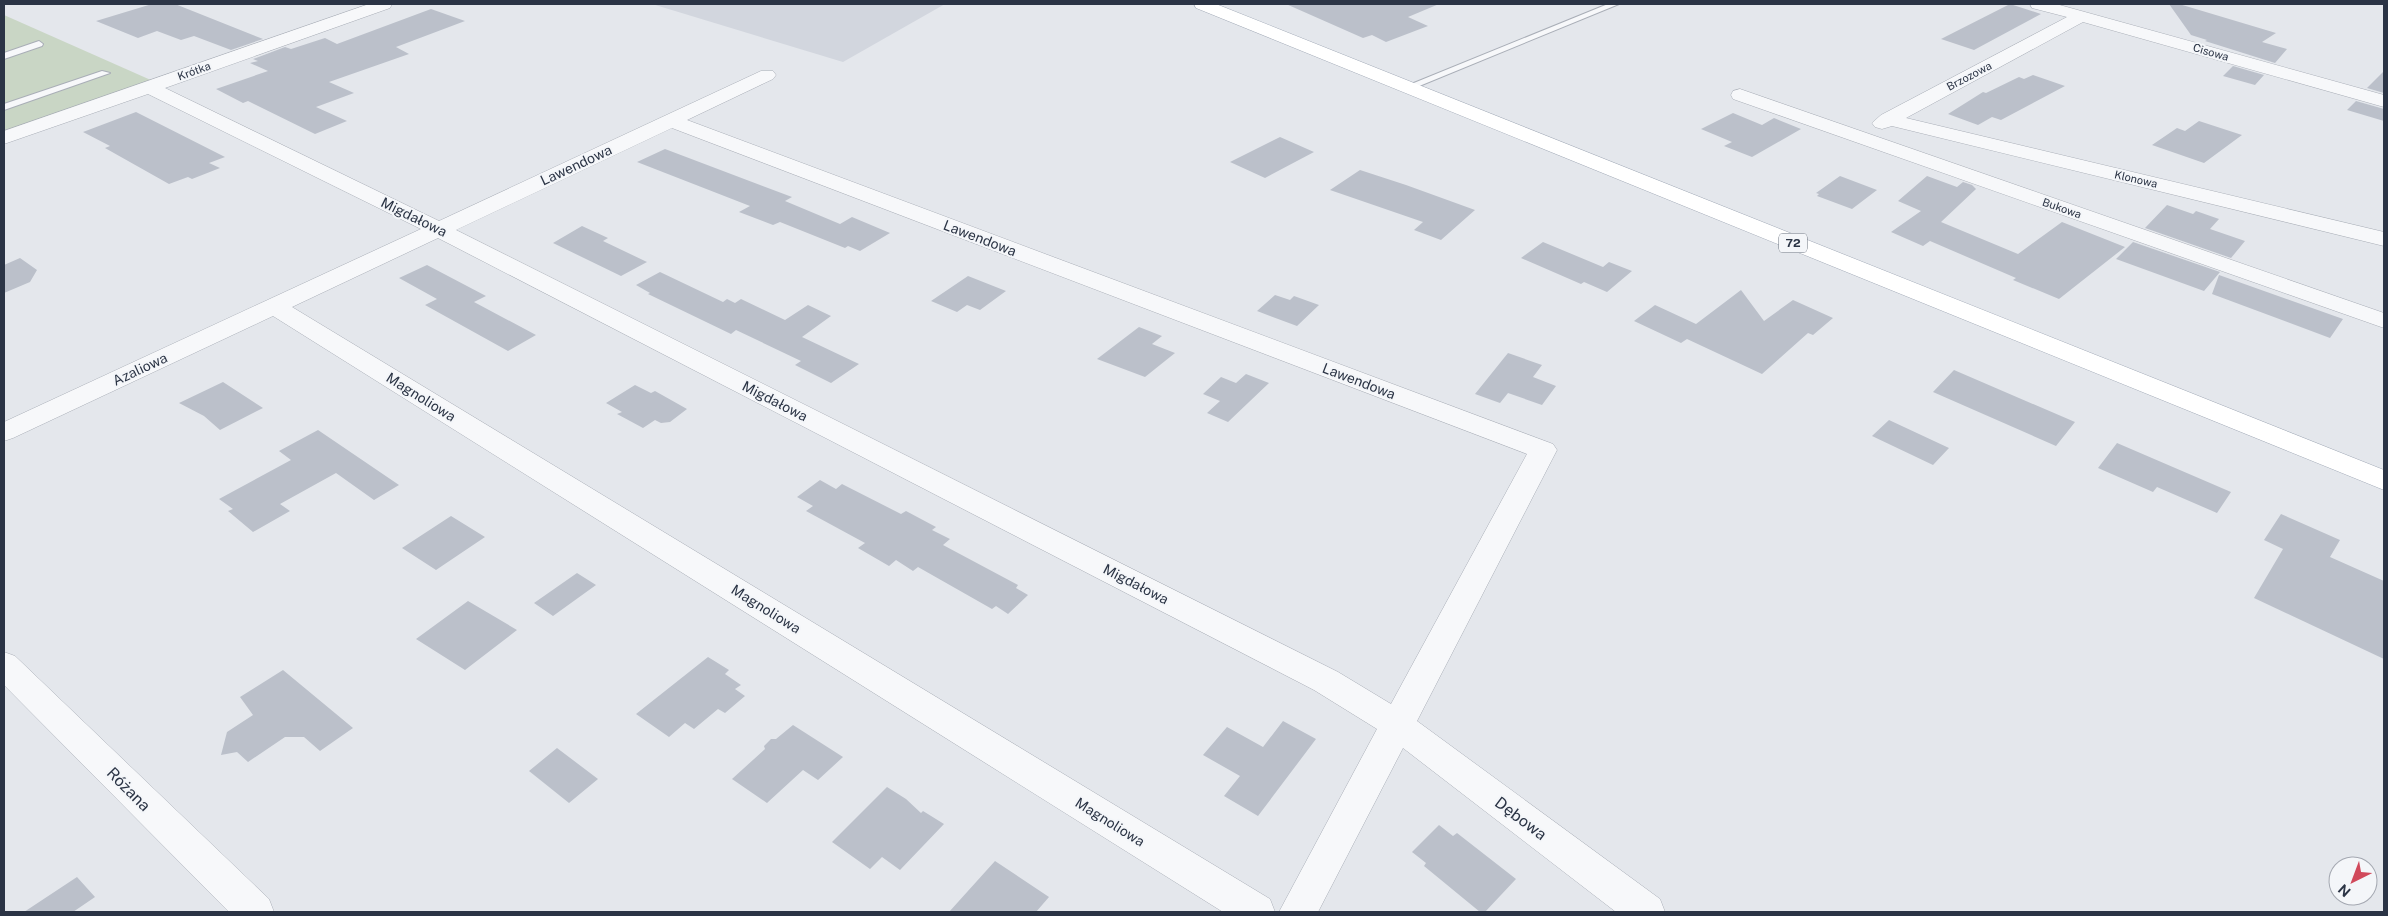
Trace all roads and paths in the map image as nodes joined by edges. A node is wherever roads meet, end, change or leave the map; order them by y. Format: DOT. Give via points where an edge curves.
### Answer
graph roads {
  1 [pos="384,4"];
  2 [pos="1202,4"];
  3 [pos="1615,4"];
  4 [pos="2038,4"];
  5 [pos="2082,16"];
  6 [pos="39,44"];
  7 [pos="4,56"];
  8 [pos="105,72"];
  9 [pos="767,75"];
  10 [pos="149,87"];
  11 [pos="1409,88"];
  12 [pos="1740,94"];
  13 [pos="2384,101"];
  14 [pos="4,107"];
  15 [pos="1888,120"];
  16 [pos="671,121"];
  17 [pos="1856,136"];
  18 [pos="4,138"];
  19 [pos="438,229"];
  20 [pos="2384,238"];
  21 [pos="276,307"];
  22 [pos="2384,321"];
  23 [pos="4,432"];
  24 [pos="2384,481"];
  25 [pos="4,665"];
  26 [pos="1396,724"];
  27 [pos="255,912"];
  28 [pos="1256,912"];
  29 [pos="1298,912"];
  30 [pos="1646,912"];
  1 -- 10 [label="street, Krótka"];
  2 -- 11 [label="main road, 72"];
  3 -- 11 [label="lane"];
  4 -- 5 [label="street, Cisowa"];
  5 -- 13 [label="street, Cisowa"];
  5 -- 15 [label="street, Brzozowa"];
  6 -- 7 [label="lane"];
  8 -- 14 [label="lane"];
  9 -- 16 [label="street"];
  10 -- 18 [label="street, Krótka"];
  10 -- 19 [label="street, Migdałowa"];
  11 -- 24 [label="main road, 72"];
  12 -- 17 [label="street, Bukowa"];
  15 -- 17 [label="street, Brzozowa"];
  15 -- 20 [label="street, Klonowa"];
  16 -- 19 [label="street, Lawendowa"];
  16 -- 26 [label="street, Lawendowa" via="1543,450"];
  17 -- 22 [label="street, Bukowa"];
  19 -- 21 [label="street, Lawendowa"];
  19 -- 26 [label="street, Migdałowa" via="1326,681"];
  21 -- 23 [label="street, Azaliowa"];
  21 -- 28 [label="street, Magnoliowa"];
  25 -- 27 [label="street, Różana"];
  26 -- 29 [label="street"];
  26 -- 30 [label="street, Dębowa"];
}
